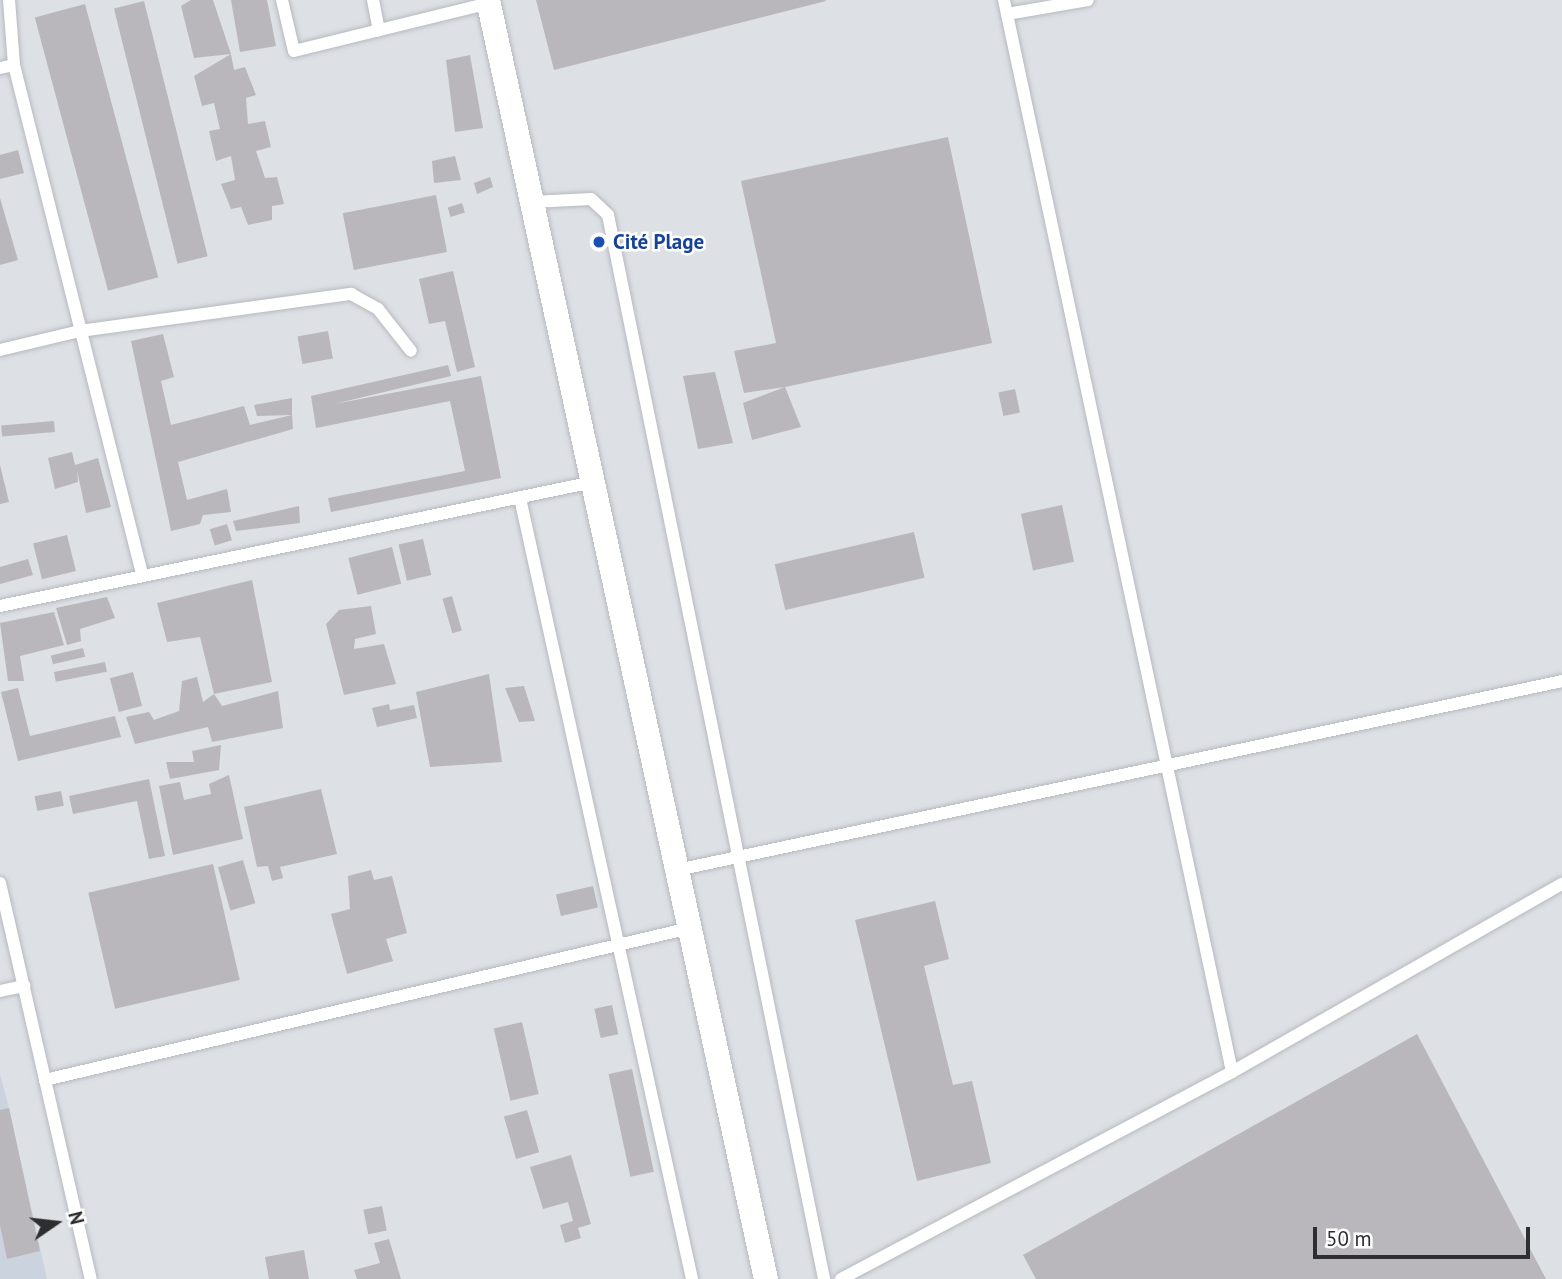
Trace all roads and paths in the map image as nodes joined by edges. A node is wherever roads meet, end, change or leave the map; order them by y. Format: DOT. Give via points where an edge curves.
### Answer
graph roads {
  1 [pos="9,0"];
  2 [pos="282,0"];
  3 [pos="373,0"];
  4 [pos="1004,0"];
  5 [pos="1087,0"];
  6 [pos="488,2"];
  7 [pos="1007,14"];
  8 [pos="379,30"];
  9 [pos="14,65"];
  10 [pos="0,68"];
  11 [pos="532,202"];
  12 [pos="80,331"];
  13 [pos="0,350"];
  14 [pos="411,351"];
  15 [pos="593,482"];
  16 [pos="520,498"];
  17 [pos="142,574"];
  18 [pos="0,606"];
  19 [pos="1562,681"];
  20 [pos="1166,765"];
  21 [pos="741,857"];
  22 [pos="677,870"];
  23 [pos="0,883"];
  24 [pos="1562,884"];
  25 [pos="690,928"];
  26 [pos="617,945"];
  27 [pos="24,986"];
  28 [pos="0,991"];
  29 [pos="1232,1072"];
  30 [pos="45,1080"];
  31 [pos="91,1279"];
  32 [pos="692,1279"];
  33 [pos="766,1279"];
  34 [pos="824,1279"];
  35 [pos="841,1279"];
  1 -- 9 [label="lane"];
  2 -- 8 [label="lane" via="294,51"];
  3 -- 8 [label="lane"];
  4 -- 7 [label="lane"];
  5 -- 7 [label="lane"];
  6 -- 8 [label="lane"];
  6 -- 11 [label="street"];
  7 -- 20 [label="lane"];
  9 -- 10 [label="lane"];
  9 -- 12 [label="lane"];
  11 -- 15 [label="street"];
  11 -- 21 [label="lane" via="591,199 608,215"];
  12 -- 13 [label="lane"];
  12 -- 14 [label="lane" via="351,294 378,309"];
  12 -- 17 [label="lane"];
  15 -- 16 [label="lane"];
  15 -- 22 [label="street"];
  16 -- 17 [label="lane"];
  16 -- 26 [label="lane"];
  17 -- 18 [label="lane"];
  19 -- 20 [label="lane"];
  20 -- 21 [label="lane"];
  20 -- 29 [label="lane"];
  21 -- 22 [label="lane"];
  21 -- 34 [label="lane"];
  22 -- 25 [label="street"];
  23 -- 27 [label="lane"];
  24 -- 29 [label="lane"];
  25 -- 26 [label="lane"];
  25 -- 33 [label="street"];
  26 -- 30 [label="lane"];
  26 -- 32 [label="lane"];
  27 -- 28 [label="lane"];
  27 -- 30 [label="lane"];
  29 -- 35 [label="lane"];
  30 -- 31 [label="lane"];
}
